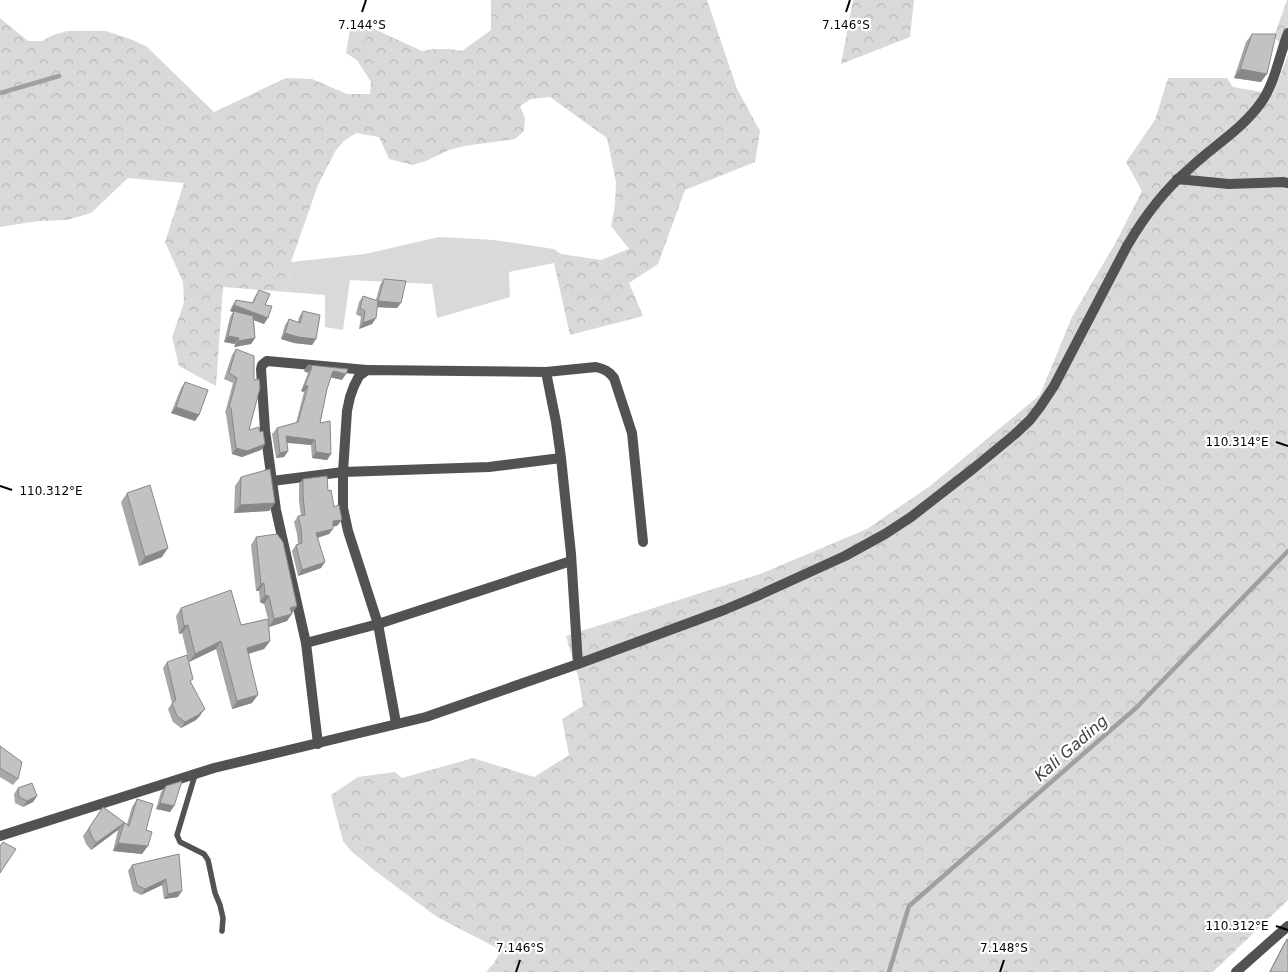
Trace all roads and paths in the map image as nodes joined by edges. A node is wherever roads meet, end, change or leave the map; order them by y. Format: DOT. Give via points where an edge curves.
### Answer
graph roads {
  1 [pos="1288,33"];
  2 [pos="1177,179"];
  3 [pos="1288,183"];
  4 [pos="367,370"];
  5 [pos="546,372"];
  6 [pos="561,458"];
  7 [pos="343,472"];
  8 [pos="272,481"];
  9 [pos="643,542"];
  10 [pos="570,561"];
  11 [pos="378,624"];
  12 [pos="306,643"];
  13 [pos="578,664"];
  14 [pos="396,723"];
  15 [pos="318,744"];
  16 [pos="194,775"];
  17 [pos="0,836"];
  18 [pos="1288,926"];
  19 [pos="222,931"];
  20 [pos="1236,972"];
  1 -- 2 [label="street" via="1271,83 1260,104 1240,126"];
  2 -- 3 [label="street" via="1229,184"];
  2 -- 13 [label="street" via="1140,224 1040,407 1014,435 967,474 911,517 845,556 740,604"];
  4 -- 5 [label="street"];
  4 -- 7 [label="street" via="359,376 350,397"];
  4 -- 8 [label="street" via="267,361 262,364 265,430"];
  5 -- 6 [label="street"];
  5 -- 9 [label="street" via="596,367 610,372 614,378 632,433"];
  6 -- 7 [label="street" via="489,467"];
  6 -- 10 [label="street"];
  7 -- 8 [label="street"];
  7 -- 11 [label="street" via="343,508 348,531"];
  8 -- 12 [label="street"];
  10 -- 11 [label="street"];
  10 -- 13 [label="street"];
  11 -- 12 [label="street"];
  11 -- 14 [label="street"];
  12 -- 15 [label="street"];
  13 -- 14 [label="street" via="451,709"];
  14 -- 15 [label="street"];
  15 -- 16 [label="street" via="247,759"];
  16 -- 17 [label="street"];
  16 -- 19 [label="lane" via="177,835 180,842 204,854 208,860 223,918"];
  18 -- 20 [label="street"];
}
